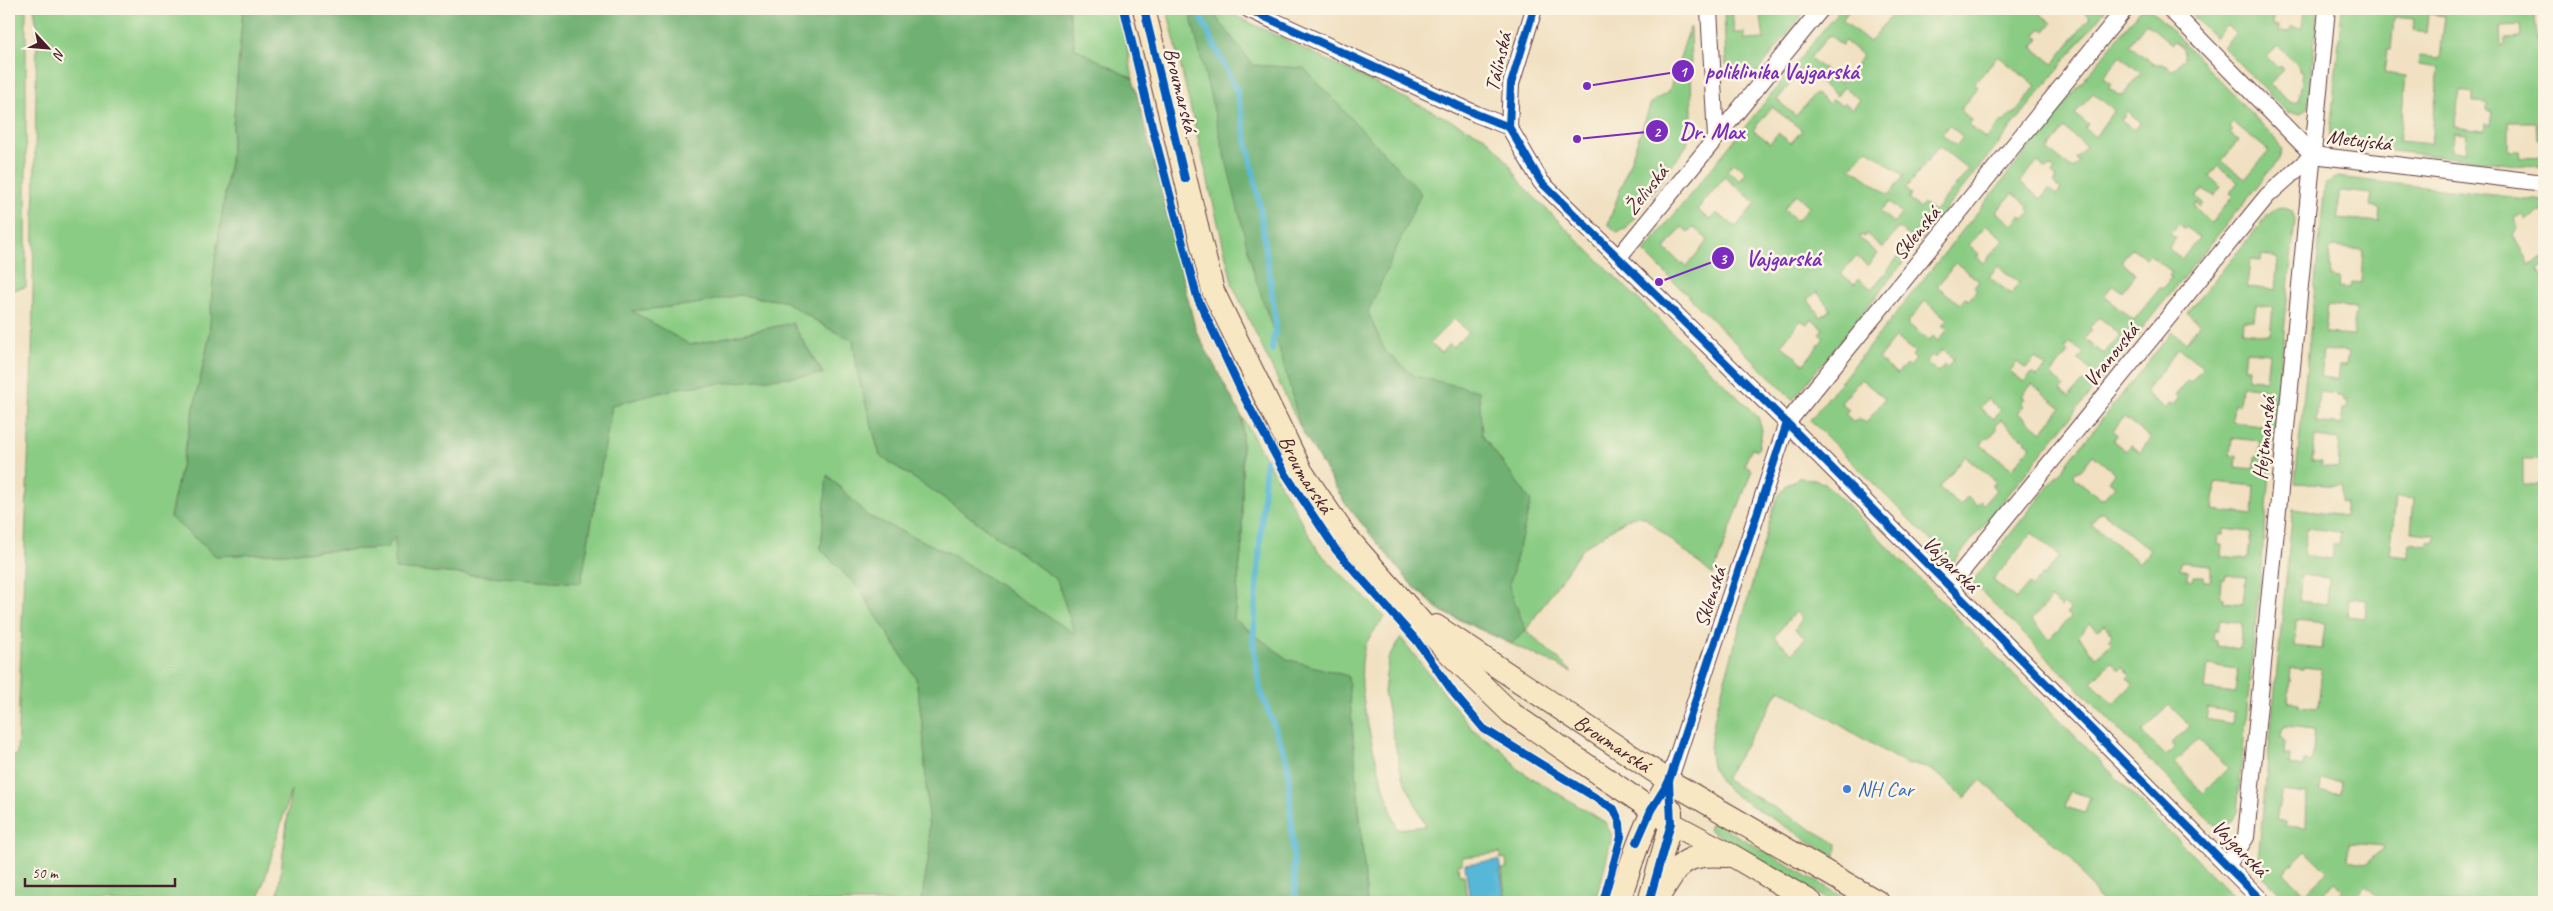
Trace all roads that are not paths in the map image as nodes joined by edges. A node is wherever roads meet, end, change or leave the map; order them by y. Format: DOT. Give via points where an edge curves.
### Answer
graph roads {
  1 [pos="1144,9"];
  2 [pos="1248,9"];
  3 [pos="1534,9"];
  4 [pos="1709,9"];
  5 [pos="1821,9"];
  6 [pos="2125,9"];
  7 [pos="2170,9"];
  8 [pos="2327,9"];
  9 [pos="1509,127"];
  10 [pos="1716,138"];
  11 [pos="2313,156"];
  12 [pos="2544,183"];
  13 [pos="1618,258"];
  14 [pos="1787,423"];
  15 [pos="1950,587"];
  16 [pos="1406,606"];
  17 [pos="1669,781"];
  18 [pos="1651,810"];
  19 [pos="1671,823"];
  20 [pos="1733,856"];
  21 [pos="2228,866"];
  22 [pos="1619,902"];
  23 [pos="1649,902"];
  24 [pos="1655,902"];
  25 [pos="1811,902"];
  26 [pos="1878,902"];
  27 [pos="2264,902"];
  1 -- 16 [label="street, Broumarská" via="1213,290 1302,472 1344,534"];
  2 -- 9 [label="street"];
  3 -- 9 [label="street, Tálínská" via="1512,84"];
  4 -- 10 [label="street"];
  5 -- 10 [label="street, Želivská"];
  6 -- 14 [label="street, Sklenská"];
  7 -- 11 [label="street, Metujská"];
  8 -- 11 [label="street, Hejtmanská"];
  9 -- 13 [label="street, Vajgarská" via="1541,182"];
  10 -- 13 [label="street, Želivská"];
  11 -- 12 [label="street, Metujská"];
  11 -- 15 [label="street, Vranovská" via="2267,196"];
  11 -- 21 [label="street, Hejtmanská" via="2246,836"];
  13 -- 14 [label="street, Vajgarská"];
  14 -- 15 [label="street, Vajgarská"];
  14 -- 17 [label="street, Sklenská"];
  15 -- 21 [label="street, Vajgarská"];
  16 -- 17 [label="street, Broumarská"];
  16 -- 18 [label="street, Broumarská" via="1511,713"];
  17 -- 18 [label="street"];
  17 -- 19 [label="street"];
  17 -- 26 [label="street, Broumarská"];
  18 -- 19 [label="street, Broumarská"];
  18 -- 22 [label="street" via="1637,842"];
  19 -- 20 [label="street, Broumarská"];
  19 -- 23 [label="street"];
  20 -- 24 [label="street" via="1701,854 1684,862"];
  20 -- 25 [label="street, Broumarská"];
  21 -- 27 [label="street, Vajgarská"];
}
